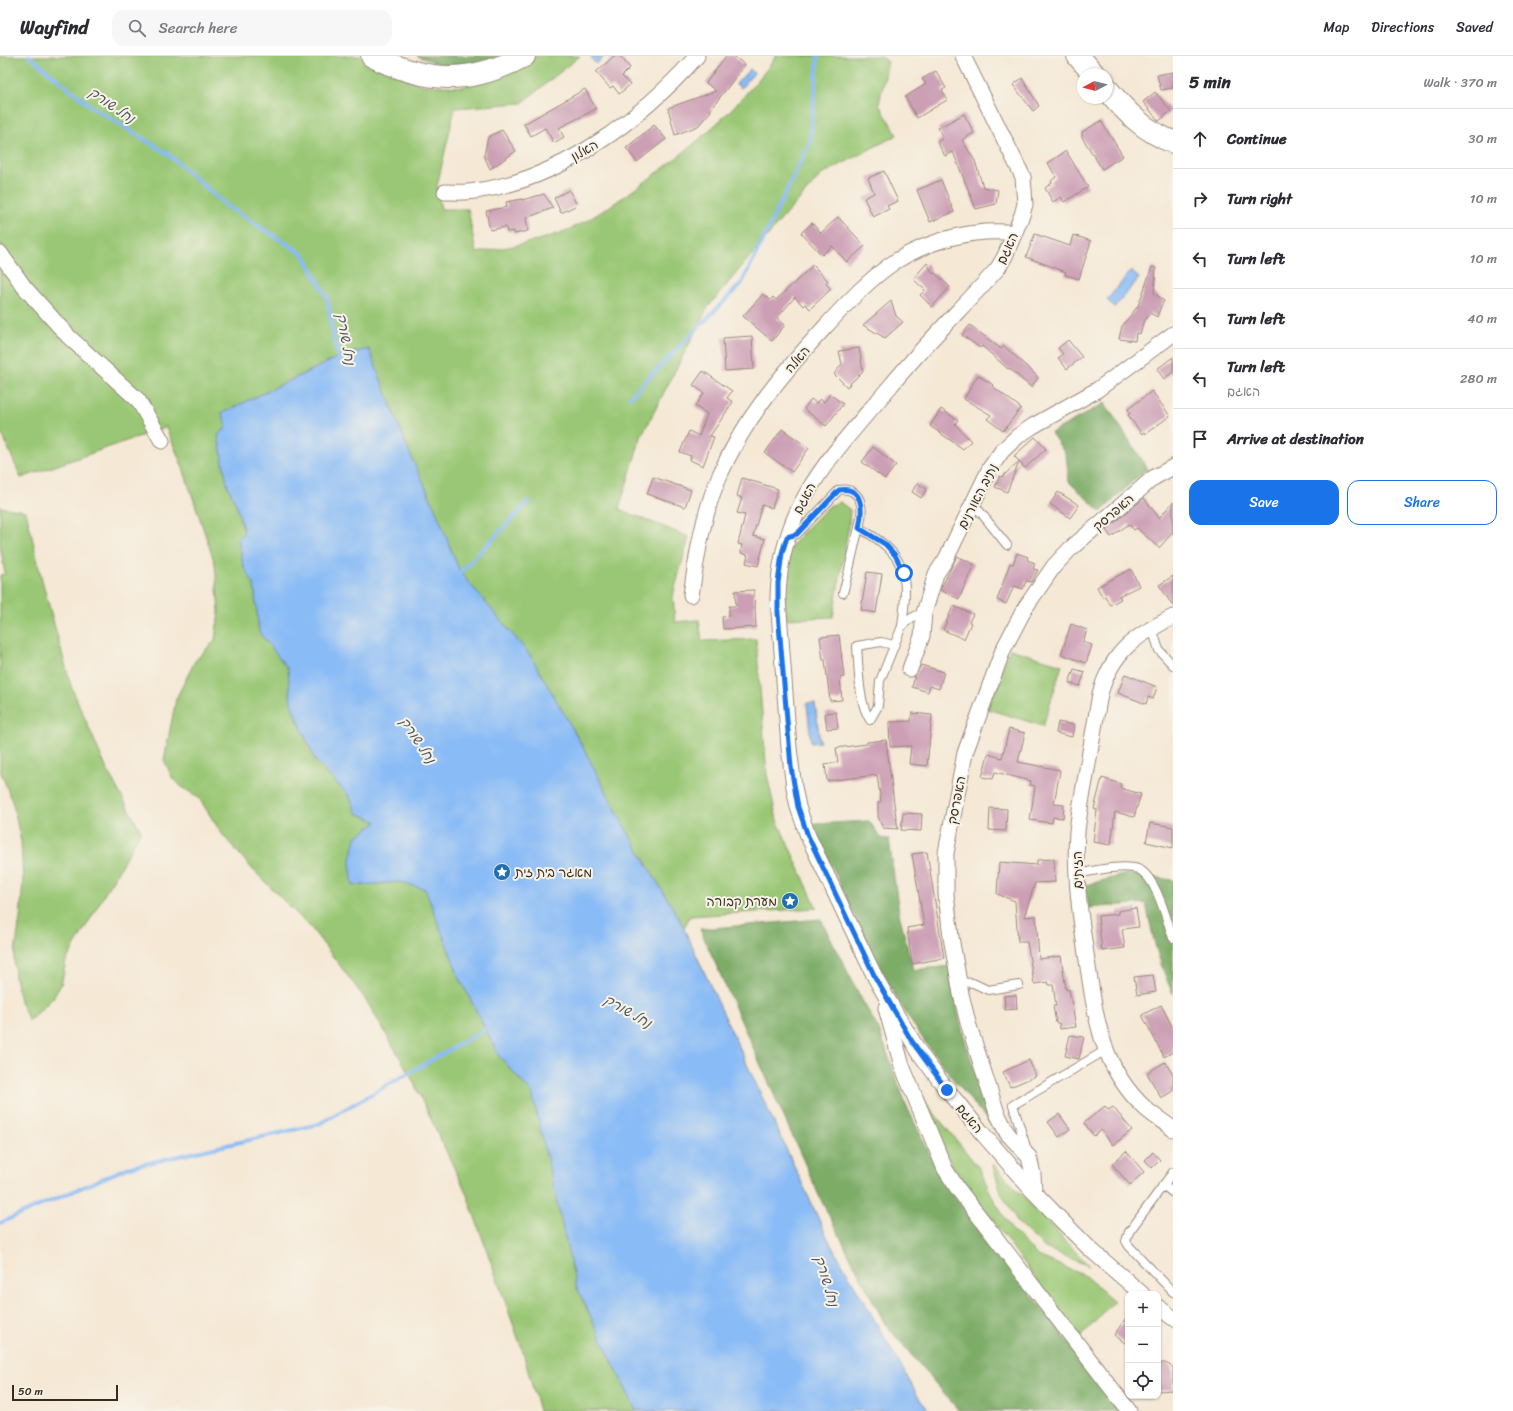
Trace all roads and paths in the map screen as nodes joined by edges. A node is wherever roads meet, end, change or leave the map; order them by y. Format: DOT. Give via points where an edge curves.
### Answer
graph roads {
  1 [pos="372,56"];
  2 [pos="524,56"];
  3 [pos="697,56"];
  4 [pos="963,56"];
  5 [pos="1078,56"];
  6 [pos="1089,68"];
  7 [pos="1113,96"];
  8 [pos="1173,142"];
  9 [pos="445,192"];
  10 [pos="1015,233"];
  11 [pos="0,253"];
  12 [pos="1173,334"];
  13 [pos="162,442"];
  14 [pos="1173,467"];
  15 [pos="973,503"];
  16 [pos="859,528"];
  17 [pos="787,537"];
  18 [pos="1007,545"];
  19 [pos="843,593"];
  20 [pos="691,595"];
  21 [pos="924,613"];
  22 [pos="1173,617"];
  23 [pos="902,626"];
  24 [pos="1152,628"];
  25 [pos="894,645"];
  26 [pos="1173,665"];
  27 [pos="910,669"];
  28 [pos="1076,874"];
  29 [pos="1173,938"];
  30 [pos="959,982"];
  31 [pos="1019,985"];
  32 [pos="884,994"];
  33 [pos="1106,1050"];
  34 [pos="1173,1128"];
  35 [pos="1029,1157"];
  36 [pos="1173,1172"];
  37 [pos="1163,1185"];
  38 [pos="1034,1192"];
  39 [pos="1173,1192"];
  40 [pos="1139,1291"];
  41 [pos="1173,1292"];
  42 [pos="1161,1309"];
  43 [pos="1173,1318"];
  44 [pos="1129,1411"];
  1 -- 2 [label="main road" via="393,67 441,77 489,71"];
  3 -- 9 [label="street, האלון" via="645,108 576,156 507,185 475,191"];
  4 -- 10 [label="street, האגם" via="1023,177 1025,204"];
  5 -- 6 [label="main road"];
  7 -- 8 [label="main road" via="1141,125"];
  10 -- 17 [label="street, האגם" via="998,268 929,342 832,455 808,488"];
  10 -- 20 [label="street, האלה" via="988,231 966,234 942,240 911,253 871,281 812,341 755,410 728,456 705,518"];
  11 -- 13 [label="street" via="25,288 69,337 138,400"];
  12 -- 15 [label="street, נתיב האורנים" via="1097,390 1018,436 1002,451 990,468"];
  14 -- 30 [label="street, האפרסק" via="1142,487 1054,566 1025,608 1003,650 965,753 946,853 946,894"];
  15 -- 18 [label="lane"];
  15 -- 21 [label="street, נתיב האורנים" via="936,574"];
  16 -- 17 [label="lane" via="862,505 854,492 847,488 839,490 831,497 797,534"];
  16 -- 19 [label="lane"];
  16 -- 23 [label="lane" via="885,544 895,555 904,573 906,600"];
  17 -- 32 [label="street, האגם" via="780,568 778,598 789,748 796,797 808,836"];
  21 -- 23 [label="lane" via="915,615"];
  21 -- 27 [label="street, נתיב האורנים" via="922,636"];
  22 -- 24 [label="street, הזיתים"];
  23 -- 25 [label="lane"];
  24 -- 26 [label="lane" via="1159,650"];
  24 -- 28 [label="street, הזיתים" via="1120,653 1102,686 1078,820"];
  25 -- 25 [label="lane" via="881,642 857,646 862,702 870,720 878,706 880,681"];
  28 -- 29 [label="lane" via="1123,867 1139,870 1147,876 1156,891"];
  28 -- 33 [label="street, הזיתים" via="1093,1002 1099,1032"];
  30 -- 31 [label="lane" via="973,983 988,990"];
  30 -- 35 [label="street, האפרסק" via="968,1024 996,1113 1007,1133"];
  32 -- 38 [label="street, האגם" via="933,1072"];
  32 -- 44 [label="street" via="902,1066 945,1169"];
  33 -- 34 [label="street, הזיתים" via="1129,1091 1147,1110"];
  33 -- 35 [label="lane" via="1013,1105"];
  35 -- 38 [label="street"];
  36 -- 37 [label="lane"];
  37 -- 39 [label="lane"];
  37 -- 41 [label="lane" via="1129,1232 1126,1241"];
  38 -- 40 [label="street, האגם" via="1090,1249"];
  42 -- 43 [label="street"];
}
